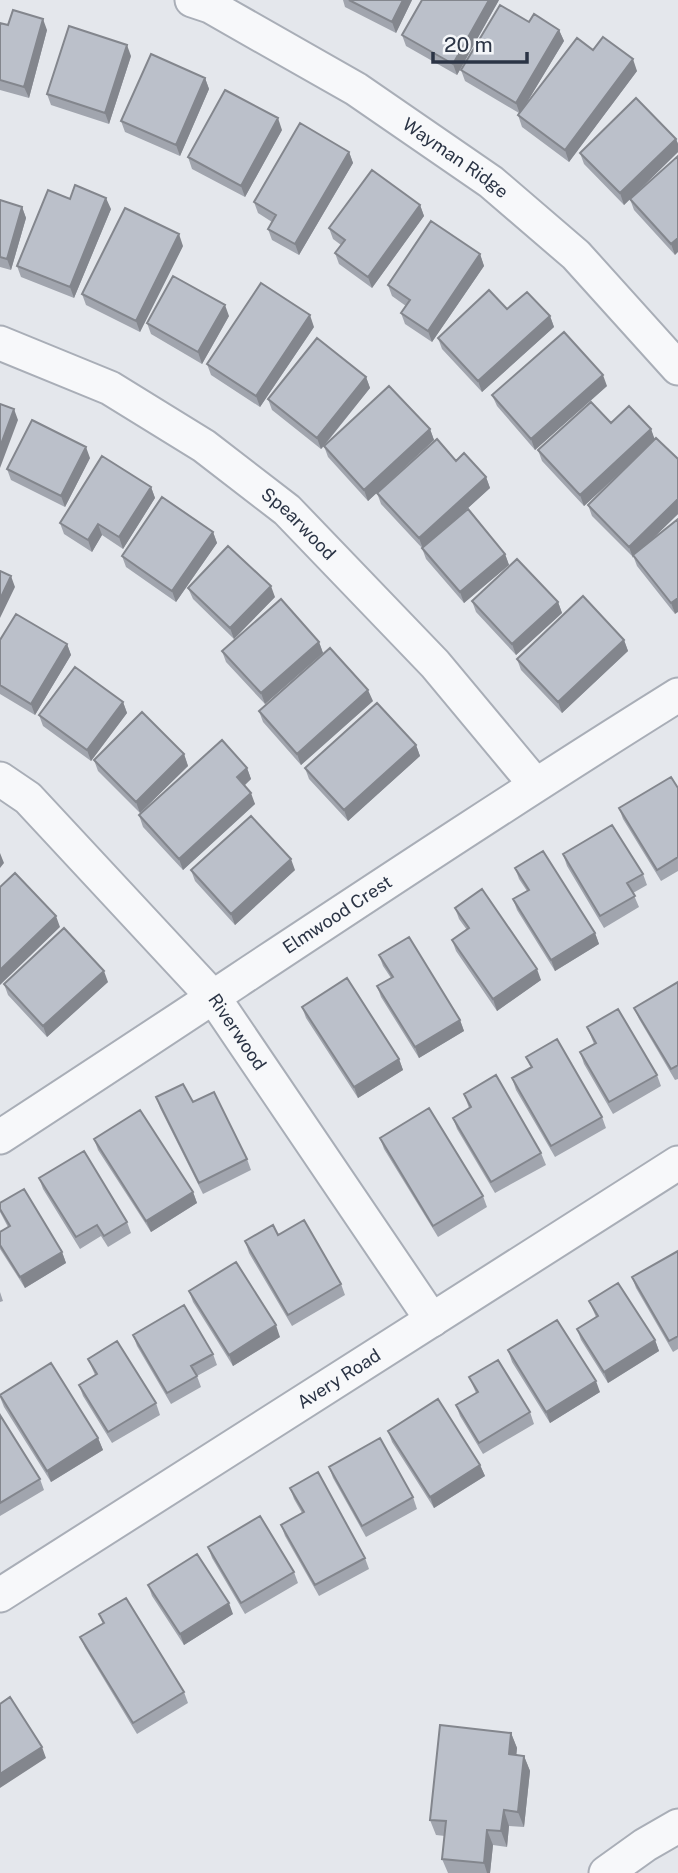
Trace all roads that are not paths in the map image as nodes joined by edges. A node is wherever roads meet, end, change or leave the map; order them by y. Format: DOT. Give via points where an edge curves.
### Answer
graph roads {
  1 [pos="192,0"];
  2 [pos="0,343"];
  3 [pos="678,368"];
  4 [pos="678,695"];
  5 [pos="0,779"];
  6 [pos="535,784"];
  7 [pos="214,998"];
  8 [pos="0,1137"];
  9 [pos="678,1163"];
  10 [pos="432,1320"];
  11 [pos="0,1595"];
  12 [pos="678,1826"];
  13 [pos="606,1873"];
  1 -- 3 [label="street, Wayman Ridge" via="356,89 491,182 576,255"];
  2 -- 6 [label="street, Spearwood" via="110,388 204,446 287,510 435,664"];
  4 -- 6 [label="street, Elmwood Crest"];
  5 -- 7 [label="street, Riverwood" via="28,798"];
  6 -- 7 [label="street, Elmwood Crest"];
  7 -- 8 [label="street, Elmwood Crest"];
  7 -- 10 [label="street, Riverwood"];
  9 -- 10 [label="street, Avery Road"];
  10 -- 11 [label="street, Avery Road"];
  12 -- 13 [label="street"];
}
